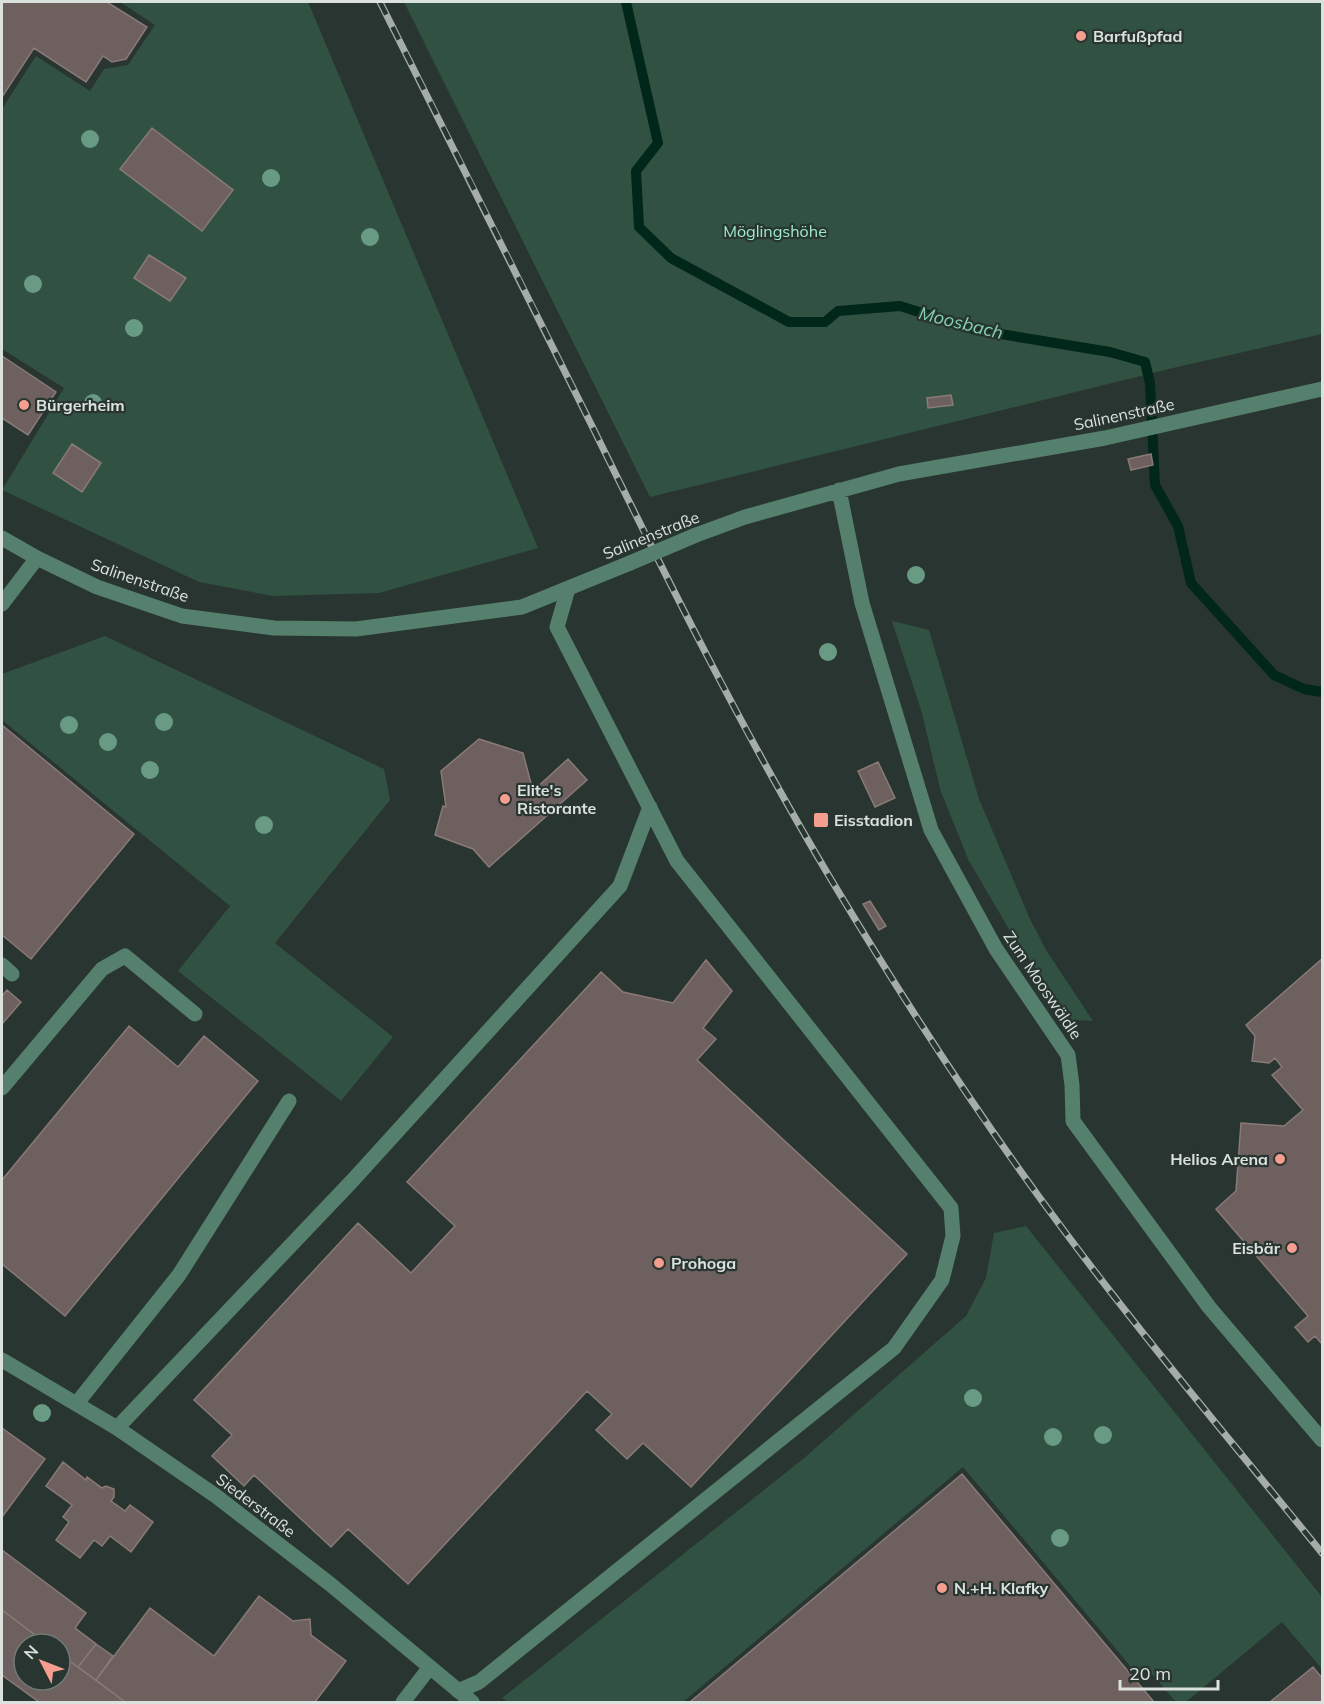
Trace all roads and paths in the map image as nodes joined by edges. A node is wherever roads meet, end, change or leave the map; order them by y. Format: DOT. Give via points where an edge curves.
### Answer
graph roads {
  1 [pos="1323,389"];
  2 [pos="839,490"];
  3 [pos="2,538"];
  4 [pos="37,558"];
  5 [pos="568,589"];
  6 [pos="2,604"];
  7 [pos="650,807"];
  8 [pos="195,1014"];
  9 [pos="2,1088"];
  10 [pos="289,1101"];
  11 [pos="2,1360"];
  12 [pos="76,1404"];
  13 [pos="117,1428"];
  14 [pos="1323,1440"];
  15 [pos="430,1667"];
  16 [pos="458,1691"];
  17 [pos="403,1702"];
  18 [pos="471,1702"];
  1 -- 2 [label="street, Salinenstraße" via="1105,438 899,474"];
  2 -- 5 [label="street, Salinenstraße, bridge" via="744,517"];
  2 -- 14 [label="street, Zum Mooswäldle" via="862,603 931,830 996,950 1068,1055 1073,1121 1209,1307"];
  3 -- 4 [label="street, Salinenstraße"];
  4 -- 5 [label="street, Salinenstraße" via="97,587 182,616 274,628 356,628 522,606"];
  4 -- 6 [label="street"];
  5 -- 7 [label="street" via="557,627"];
  7 -- 13 [label="street" via="620,886 353,1180"];
  7 -- 16 [label="street" via="677,861 951,1208 953,1236 942,1280 894,1348 478,1682"];
  8 -- 9 [label="street" via="125,956 102,969"];
  10 -- 12 [label="street" via="179,1275"];
  11 -- 12 [label="street, Siederstraße"];
  12 -- 13 [label="street, Siederstraße"];
  13 -- 15 [label="street, Siederstraße" via="225,1503"];
  15 -- 16 [label="street, Siederstraße"];
  15 -- 17 [label="street"];
  16 -- 18 [label="street, Siederstraße"];
}
